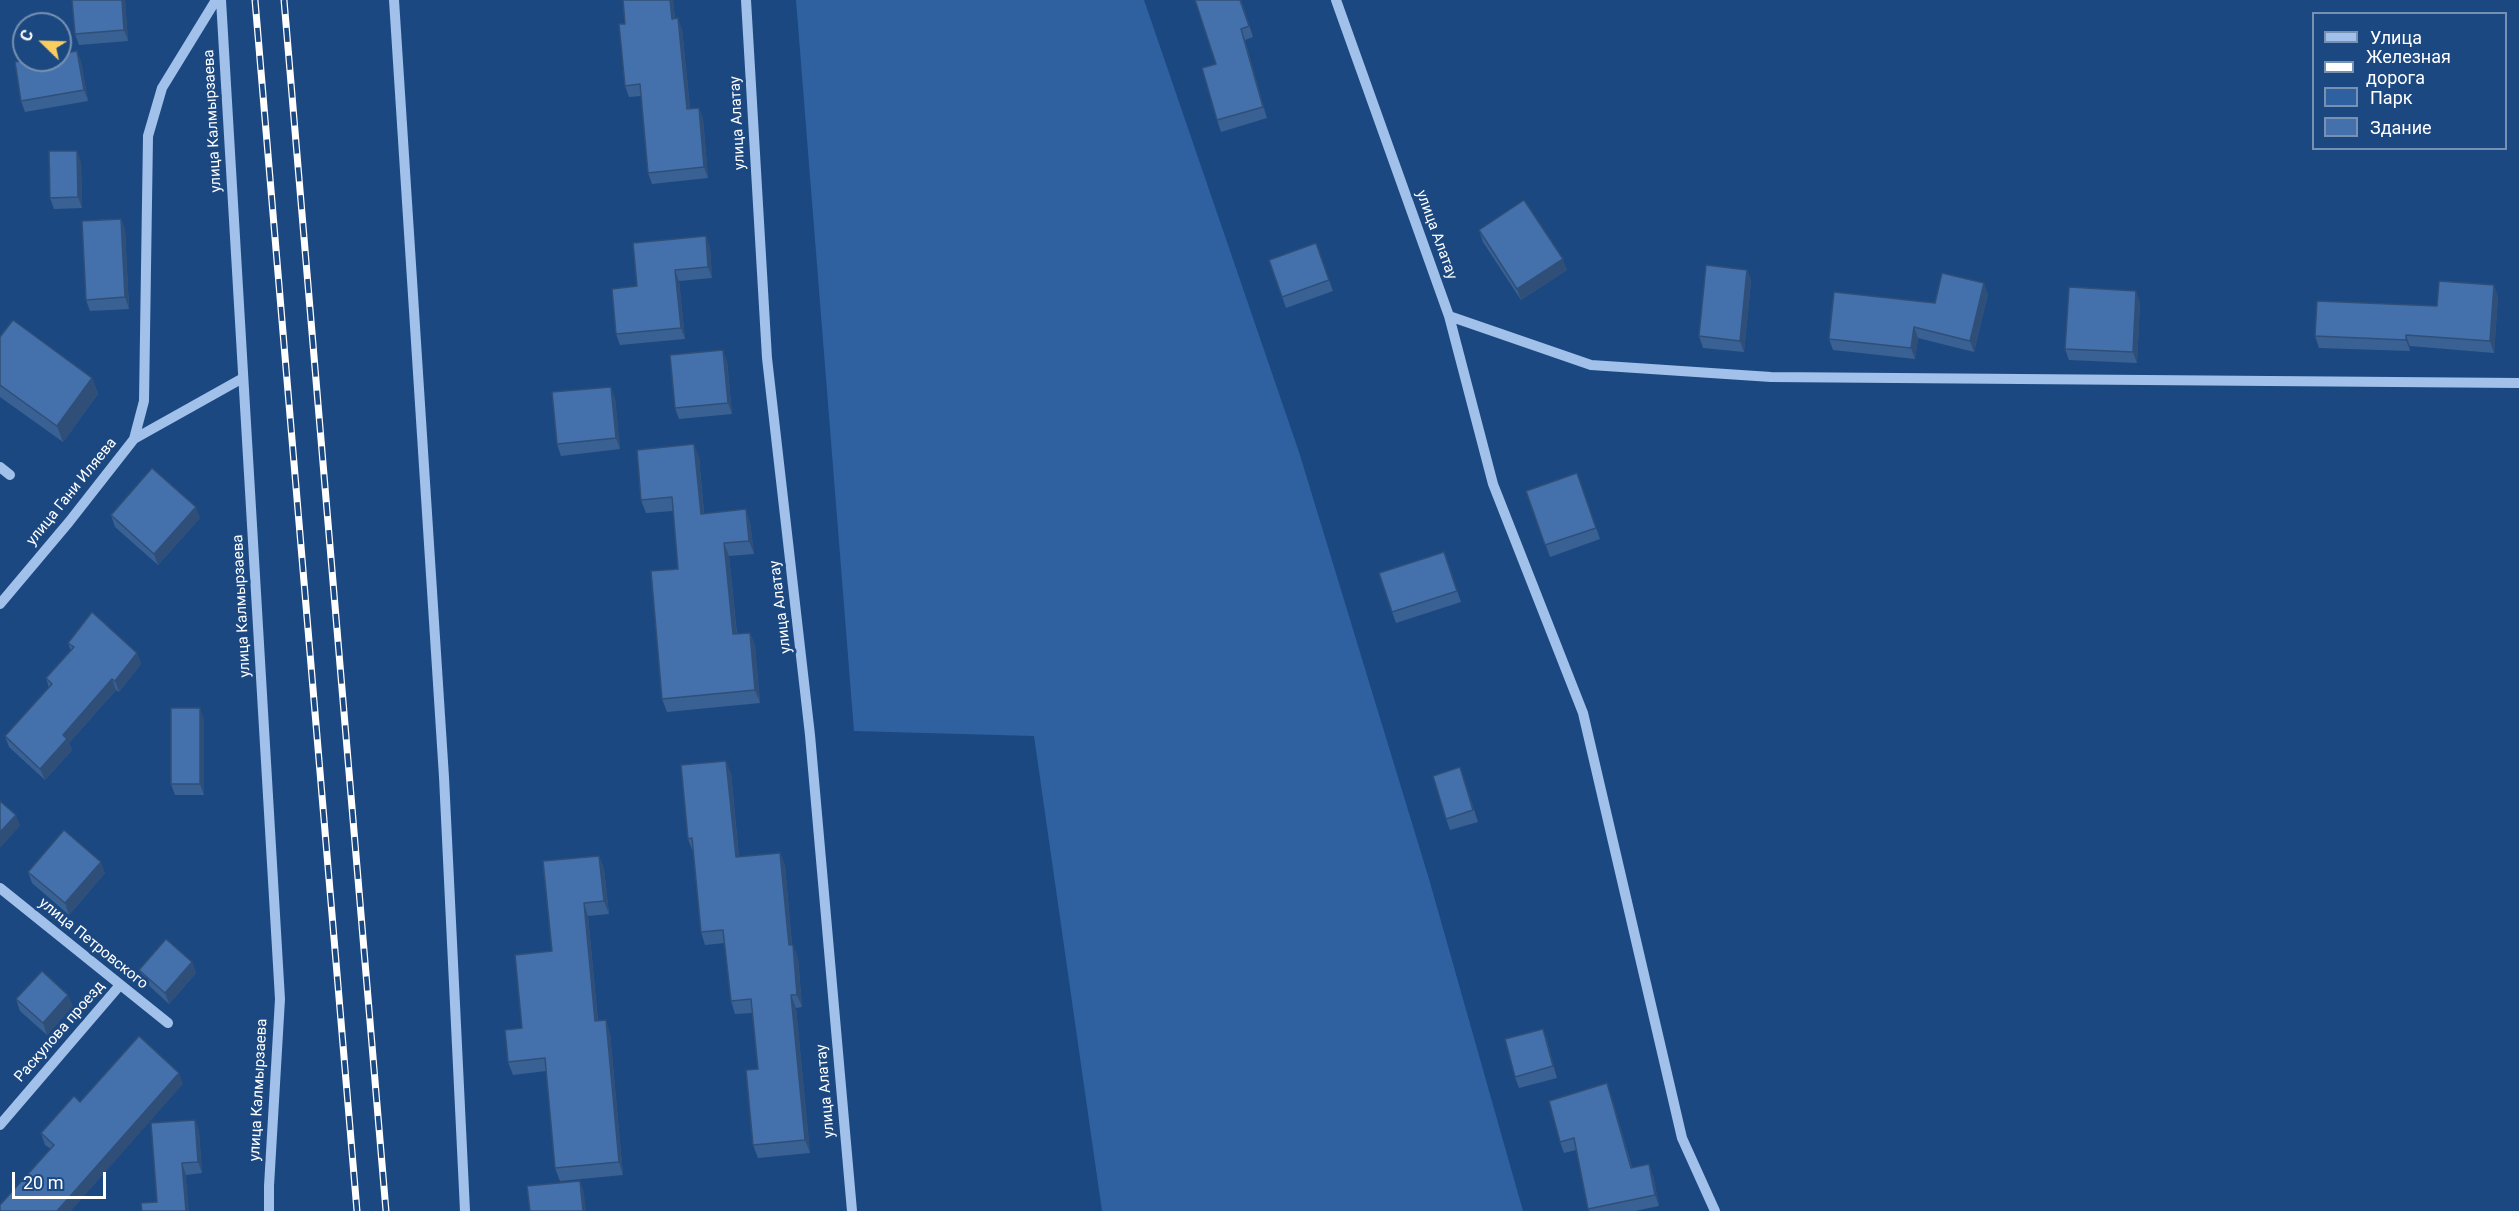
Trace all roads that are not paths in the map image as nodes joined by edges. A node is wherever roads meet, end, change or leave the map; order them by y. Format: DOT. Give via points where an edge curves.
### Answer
graph roads {
  1 [pos="216,0"];
  2 [pos="221,0"];
  3 [pos="394,0"];
  4 [pos="746,0"];
  5 [pos="1336,0"];
  6 [pos="1449,316"];
  7 [pos="243,378"];
  8 [pos="2519,384"];
  9 [pos="134,439"];
  10 [pos="0,467"];
  11 [pos="10,475"];
  12 [pos="0,604"];
  13 [pos="0,888"];
  14 [pos="120,985"];
  15 [pos="168,1023"];
  16 [pos="0,1125"];
  17 [pos="269,1211"];
  18 [pos="465,1211"];
  19 [pos="852,1211"];
  20 [pos="1715,1211"];
  1 -- 9 [label="street" via="162,88 148,136 144,402"];
  2 -- 7 [label="street, улица Калмырзаева"];
  3 -- 18 [label="street" via="444,777"];
  4 -- 19 [label="street, улица Алатау" via="767,358 810,735"];
  5 -- 6 [label="street, улица Алатау"];
  6 -- 8 [label="street" via="1591,365 1771,377"];
  6 -- 20 [label="street, улица Алатау" via="1493,484 1583,714 1682,1138"];
  7 -- 9 [label="street, улица Гани Иляева"];
  7 -- 17 [label="street, улица Калмырзаева" via="280,999"];
  9 -- 12 [label="street, улица Гани Иляева"];
  10 -- 11 [label="street"];
  13 -- 14 [label="street, улица Петровского"];
  14 -- 15 [label="street, улица Петровского"];
  14 -- 16 [label="street, Раскулова проезд"];
}
